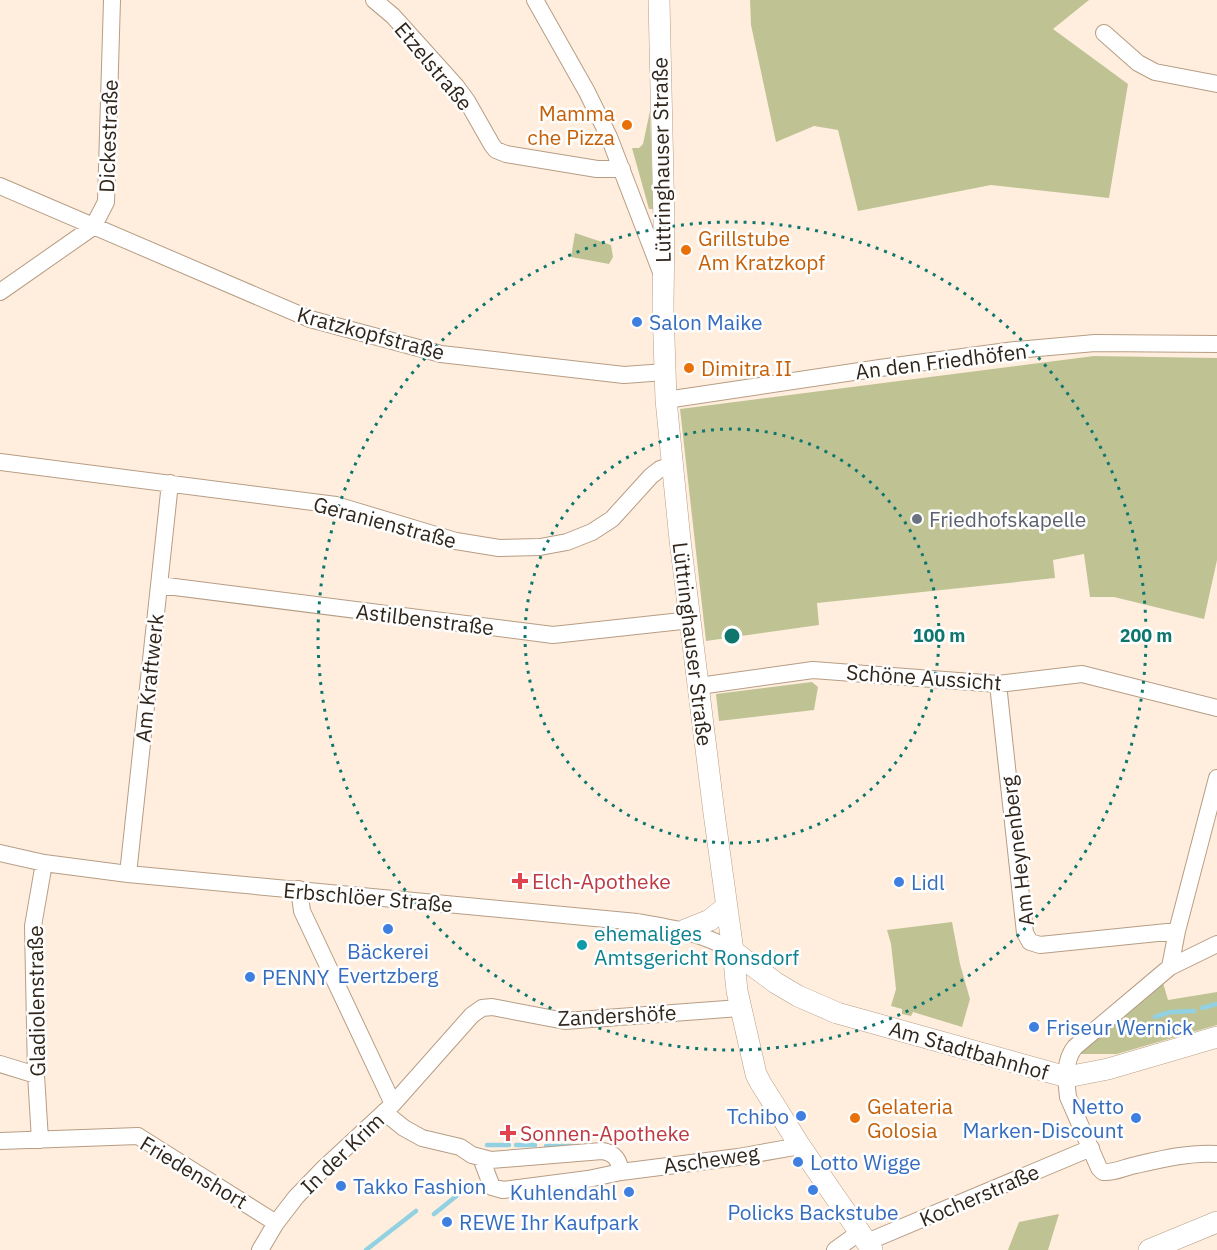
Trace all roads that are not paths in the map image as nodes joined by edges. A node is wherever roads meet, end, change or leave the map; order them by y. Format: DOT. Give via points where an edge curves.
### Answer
graph roads {
  1 [pos="112,0"];
  2 [pos="374,0"];
  3 [pos="535,0"];
  4 [pos="659,0"];
  5 [pos="1104,33"];
  6 [pos="1217,84"];
  7 [pos="622,169"];
  8 [pos="0,186"];
  9 [pos="93,227"];
  10 [pos="662,276"];
  11 [pos="0,292"];
  12 [pos="1217,344"];
  13 [pos="665,372"];
  14 [pos="666,400"];
  15 [pos="0,462"];
  16 [pos="672,465"];
  17 [pos="170,483"];
  18 [pos="159,585"];
  19 [pos="691,620"];
  20 [pos="998,684"];
  21 [pos="699,686"];
  22 [pos="1217,708"];
  23 [pos="1217,778"];
  24 [pos="0,853"];
  25 [pos="44,863"];
  26 [pos="128,873"];
  27 [pos="299,889"];
  28 [pos="726,907"];
  29 [pos="685,930"];
  30 [pos="1177,931"];
  31 [pos="1217,944"];
  32 [pos="734,951"];
  33 [pos="1170,967"];
  34 [pos="740,1008"];
  35 [pos="1217,1037"];
  36 [pos="0,1064"];
  37 [pos="36,1075"];
  38 [pos="1067,1077"];
  39 [pos="389,1108"];
  40 [pos="40,1140"];
  41 [pos="0,1141"];
  42 [pos="800,1146"];
  43 [pos="1091,1148"];
  44 [pos="1217,1154"];
  45 [pos="481,1158"];
  46 [pos="621,1172"];
  47 [pos="1217,1222"];
  48 [pos="276,1223"];
  49 [pos="867,1241"];
  50 [pos="1161,1248"];
  51 [pos="260,1250"];
  52 [pos="835,1250"];
  1 -- 9 [label="street, Dickestraße" via="106,202"];
  2 -- 7 [label="street, Etzelstraße" via="456,86 496,150 585,167"];
  3 -- 7 [label="street" via="587,92"];
  4 -- 10 [label="main road, Lüttringhauser Straße"];
  5 -- 6 [label="street" via="1138,63 1155,72"];
  7 -- 10 [label="street"];
  8 -- 9 [label="street, Kratzkopfstraße"];
  9 -- 11 [label="street, Dickestraße"];
  9 -- 13 [label="street, Kratzkopfstraße" via="299,315 441,354 624,375"];
  10 -- 13 [label="main road, Lüttringhauser Straße"];
  12 -- 14 [label="street, An den Friedhöfen" via="1095,343 1015,350"];
  13 -- 14 [label="main road, Lüttringhauser Straße"];
  14 -- 16 [label="main road, Lüttringhauser Straße"];
  15 -- 17 [label="street, Geranienstraße"];
  16 -- 17 [label="street, Geranienstraße" via="651,476 612,519 592,532 540,547 499,548 456,541 336,505"];
  16 -- 19 [label="main road, Lüttringhauser Straße"];
  17 -- 18 [label="street, Am Kraftwerk"];
  18 -- 19 [label="street, Astilbenstraße" via="553,635"];
  18 -- 26 [label="street, Am Kraftwerk"];
  19 -- 21 [label="main road, Lüttringhauser Straße"];
  20 -- 21 [label="street, Schöne Aussicht" via="813,670"];
  20 -- 22 [label="street, Schöne Aussicht" via="1082,674"];
  20 -- 30 [label="street, Am Heynenberg" via="1025,933 1030,942 1040,945"];
  21 -- 28 [label="main road, Lüttringhauser Straße"];
  23 -- 30 [label="street"];
  24 -- 25 [label="street, Erbschlöer Straße"];
  25 -- 26 [label="street, Erbschlöer Straße"];
  25 -- 37 [label="street, Gladiolenstraße" via="33,926"];
  26 -- 27 [label="street, Erbschlöer Straße"];
  27 -- 29 [label="street, Erbschlöer Straße"];
  27 -- 39 [label="street, In der Krim" via="302,911"];
  28 -- 29 [label="main road" via="710,920"];
  28 -- 32 [label="main road, Lüttringhauser Straße"];
  29 -- 32 [label="street, Erbschlöer Straße"];
  30 -- 33 [label="street"];
  31 -- 33 [label="street"];
  32 -- 34 [label="main road, Lüttringhauser Straße"];
  32 -- 38 [label="main road, Am Stadtbahnhof" via="776,983 837,1013"];
  33 -- 38 [label="street" via="1075,1047 1067,1060"];
  34 -- 39 [label="street, Zandershöfe" via="554,1021 482,1008 457,1030"];
  34 -- 42 [label="main road, Lüttringhauser Straße" via="756,1074"];
  35 -- 38 [label="main road, Am Stadtbahnhof"];
  36 -- 37 [label="street"];
  37 -- 40 [label="street, Gladiolenstraße"];
  38 -- 43 [label="street" via="1068,1097"];
  39 -- 45 [label="street" via="404,1128 422,1138 460,1147"];
  39 -- 48 [label="street, In der Krim" via="324,1168"];
  40 -- 41 [label="street, Friedenshort"];
  40 -- 48 [label="street, Friedenshort" via="138,1136"];
  42 -- 46 [label="street, Ascheweg"];
  42 -- 49 [label="main road, Lüttringhauser Straße"];
  43 -- 44 [label="street" via="1099,1168 1110,1173 1161,1160"];
  43 -- 49 [label="street, Kocherstraße"];
  45 -- 46 [label="street" via="491,1161 602,1151 615,1156"];
  45 -- 46 [label="street, Ascheweg" via="492,1187 503,1190"];
  47 -- 50 [label="main road"];
  48 -- 51 [label="street, In der Krim"];
  49 -- 52 [label="street, Kocherstraße"];
}
